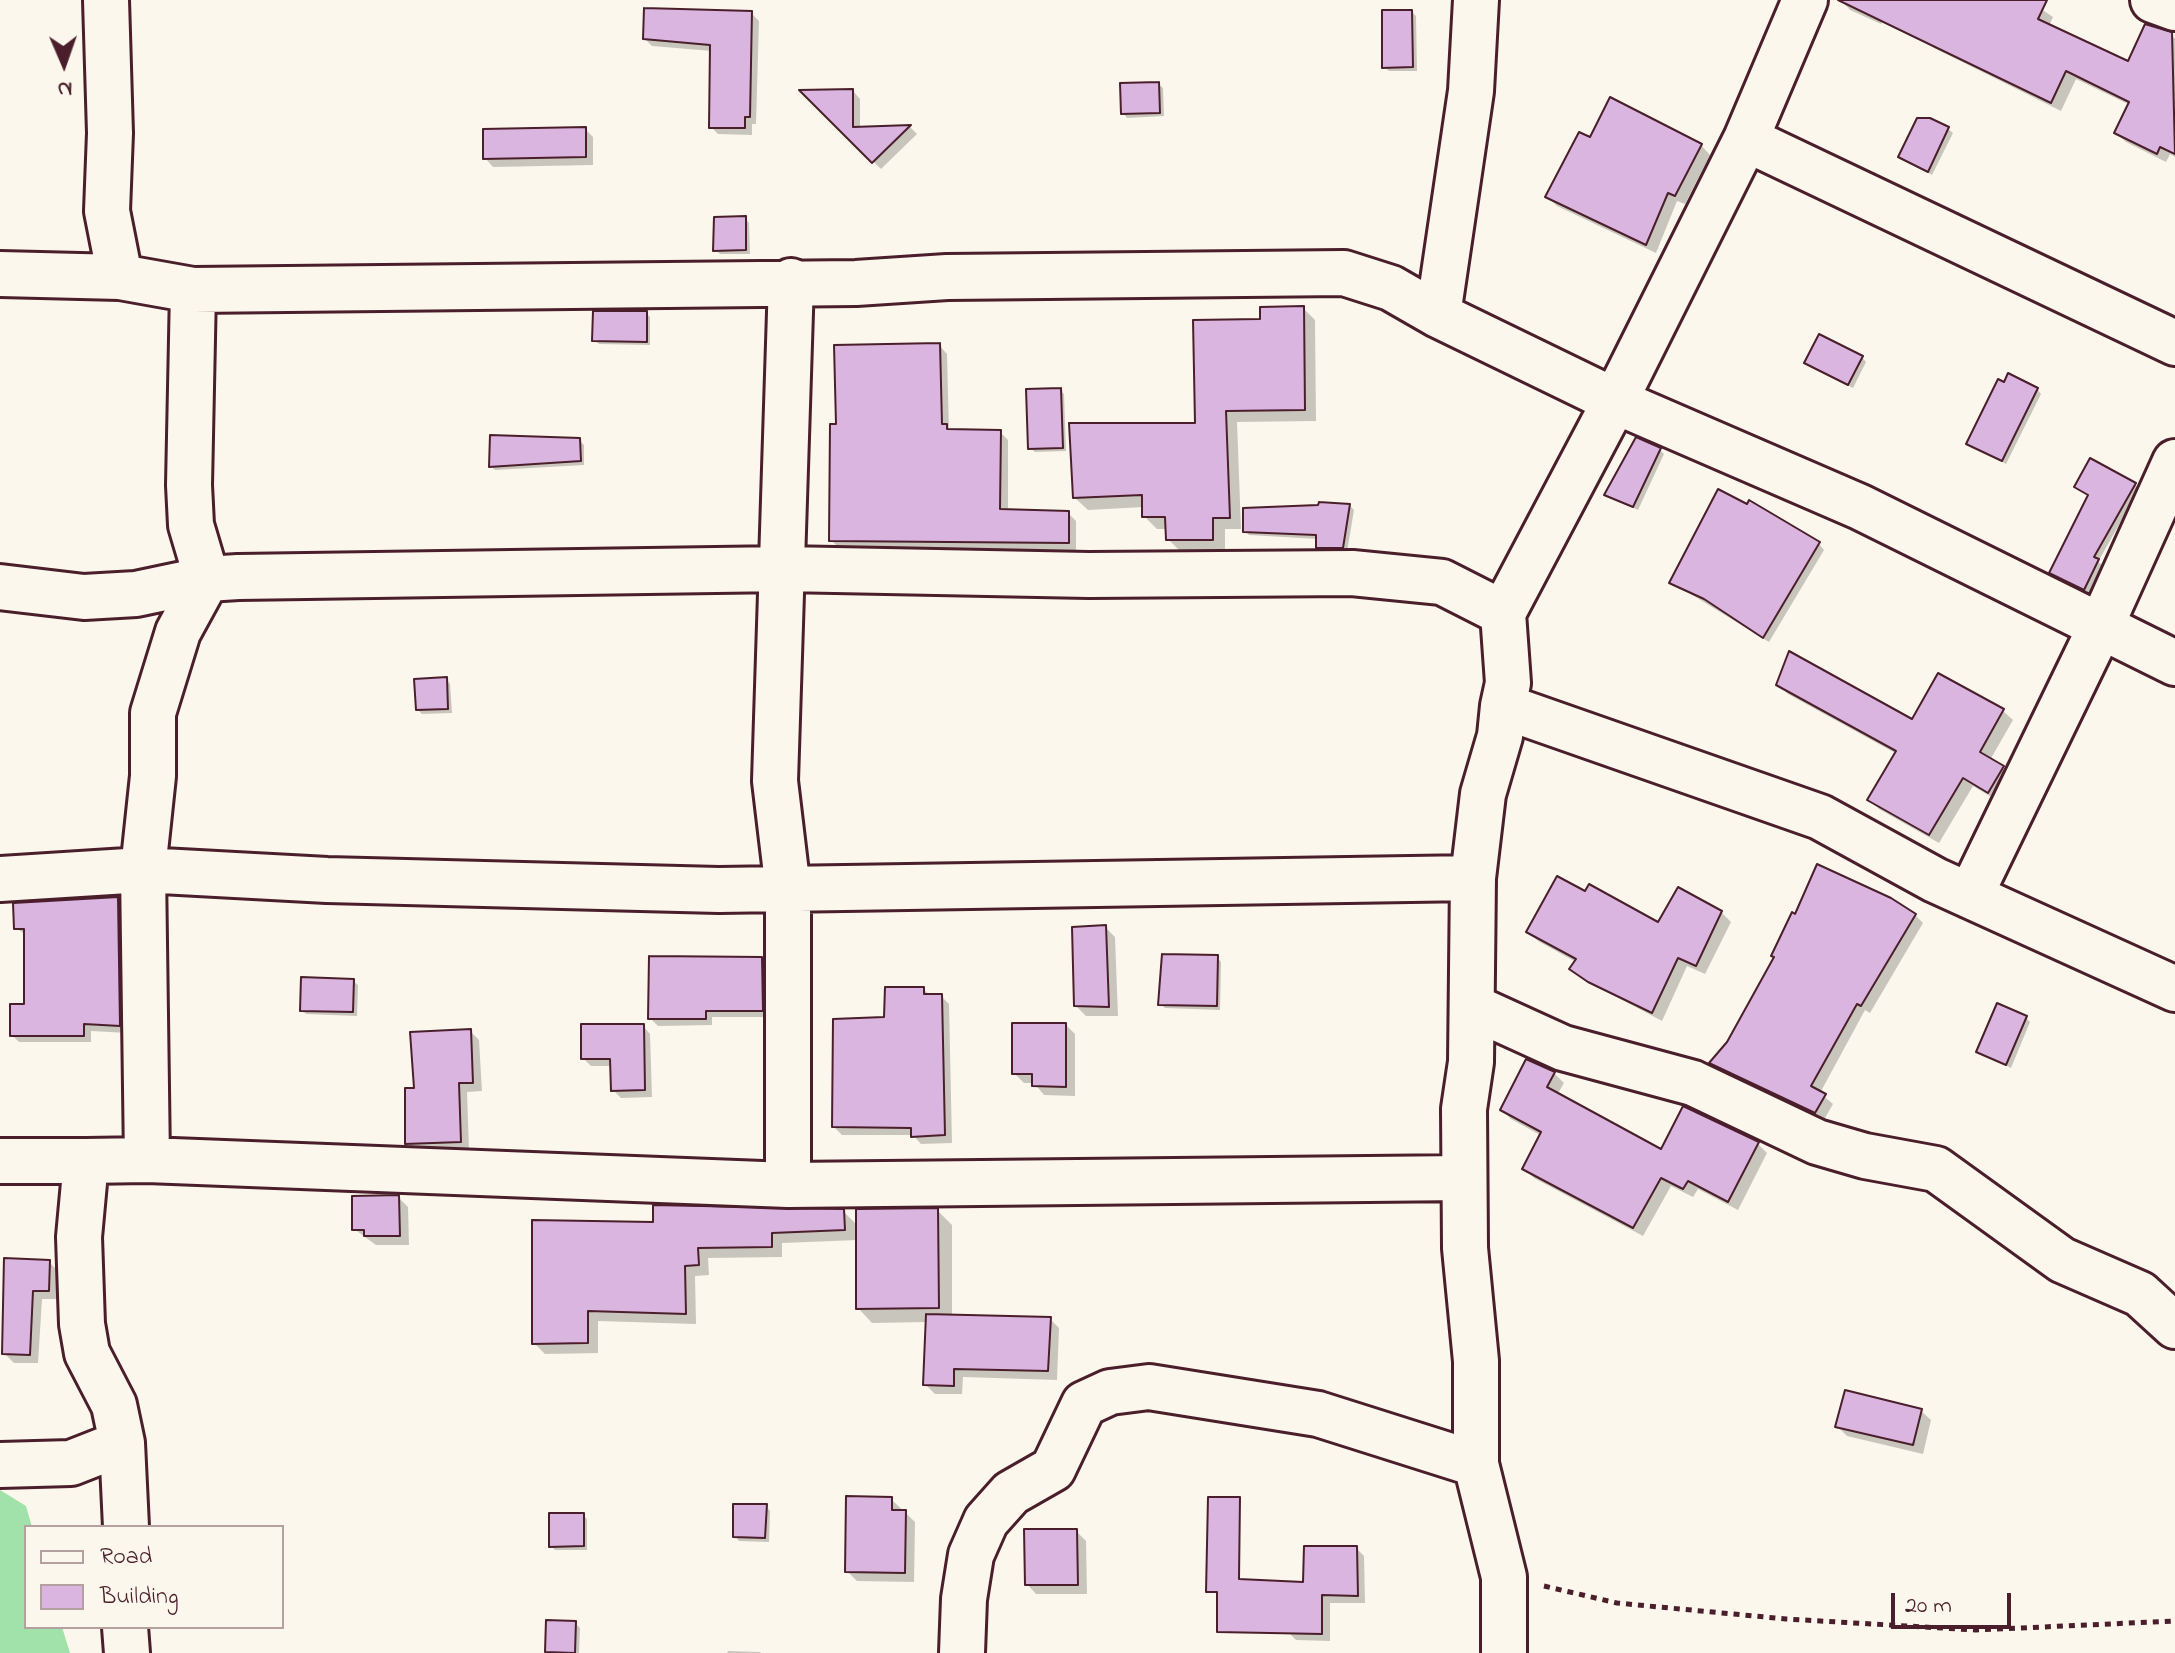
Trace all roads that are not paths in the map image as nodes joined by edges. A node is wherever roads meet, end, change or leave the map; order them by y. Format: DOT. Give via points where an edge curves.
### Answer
graph roads {
  1 [pos="106,0"];
  2 [pos="1476,0"];
  3 [pos="1805,0"];
  4 [pos="2153,0"];
  5 [pos="2175,8"];
  6 [pos="1746,139"];
  7 [pos="0,274"];
  8 [pos="120,277"];
  9 [pos="791,281"];
  10 [pos="193,290"];
  11 [pos="1438,315"];
  12 [pos="2175,343"];
  13 [pos="1615,401"];
  14 [pos="2175,462"];
  15 [pos="784,569"];
  16 [pos="207,579"];
  17 [pos="0,587"];
  18 [pos="1503,613"];
  19 [pos="2100,628"];
  20 [pos="2175,663"];
  21 [pos="1503,706"];
  22 [pos="143,870"];
  23 [pos="1473,878"];
  24 [pos="0,879"];
  25 [pos="788,890"];
  26 [pos="1970,896"];
  27 [pos="2175,989"];
  28 [pos="1473,1007"];
  29 [pos="147,1160"];
  30 [pos="0,1161"];
  31 [pos="86,1161"];
  32 [pos="1464,1178"];
  33 [pos="788,1185"];
  34 [pos="2175,1326"];
  35 [pos="122,1443"];
  36 [pos="1476,1464"];
  37 [pos="0,1465"];
  38 [pos="126,1525"];
  39 [pos="125,1629"];
  40 [pos="127,1653"];
  41 [pos="962,1653"];
  42 [pos="1504,1653"];
  1 -- 8 [label="street" via="107,211"];
  2 -- 11 [label="street" via="1471,91"];
  3 -- 6 [label="street"];
  4 -- 5 [label="street"];
  6 -- 12 [label="street"];
  6 -- 13 [label="street"];
  7 -- 8 [label="street"];
  8 -- 10 [label="street"];
  9 -- 10 [label="street"];
  9 -- 11 [label="street" via="1344,273 1391,288"];
  9 -- 15 [label="street"];
  10 -- 16 [label="street" via="189,485 191,525"];
  11 -- 13 [label="street"];
  13 -- 18 [label="street"];
  13 -- 19 [label="street" via="1860,507"];
  14 -- 19 [label="street"];
  15 -- 16 [label="street"];
  15 -- 18 [label="street" via="1352,573 1442,582"];
  15 -- 25 [label="street" via="775,781"];
  16 -- 17 [label="street" via="136,594 84,597"];
  16 -- 22 [label="street" via="178,632 153,713 153,776"];
  18 -- 21 [label="street" via="1508,683"];
  19 -- 20 [label="street"];
  19 -- 26 [label="street"];
  21 -- 23 [label="street" via="1483,794"];
  21 -- 26 [label="street" via="1820,817"];
  22 -- 24 [label="street"];
  22 -- 25 [label="street" via="391,882"];
  22 -- 29 [label="street"];
  23 -- 25 [label="street"];
  23 -- 28 [label="street"];
  25 -- 33 [label="street"];
  26 -- 27 [label="street"];
  28 -- 32 [label="street"];
  28 -- 34 [label="street" via="1563,1048 1693,1083 1817,1142 1936,1169 2062,1260 2140,1294"];
  29 -- 31 [label="street"];
  29 -- 33 [label="street"];
  30 -- 31 [label="street"];
  31 -- 35 [label="street" via="79,1237 82,1324 87,1353 114,1405"];
  32 -- 33 [label="street"];
  32 -- 36 [label="street" via="1476,1361"];
  35 -- 37 [label="street" via="71,1463"];
  35 -- 38 [label="street"];
  36 -- 41 [label="street" via="1318,1414 1149,1387 1110,1392 1084,1404 1053,1469 1011,1493 986,1521 971,1555"];
  36 -- 42 [label="street" via="1504,1577"];
  39 -- 40 [label="street"];
}
